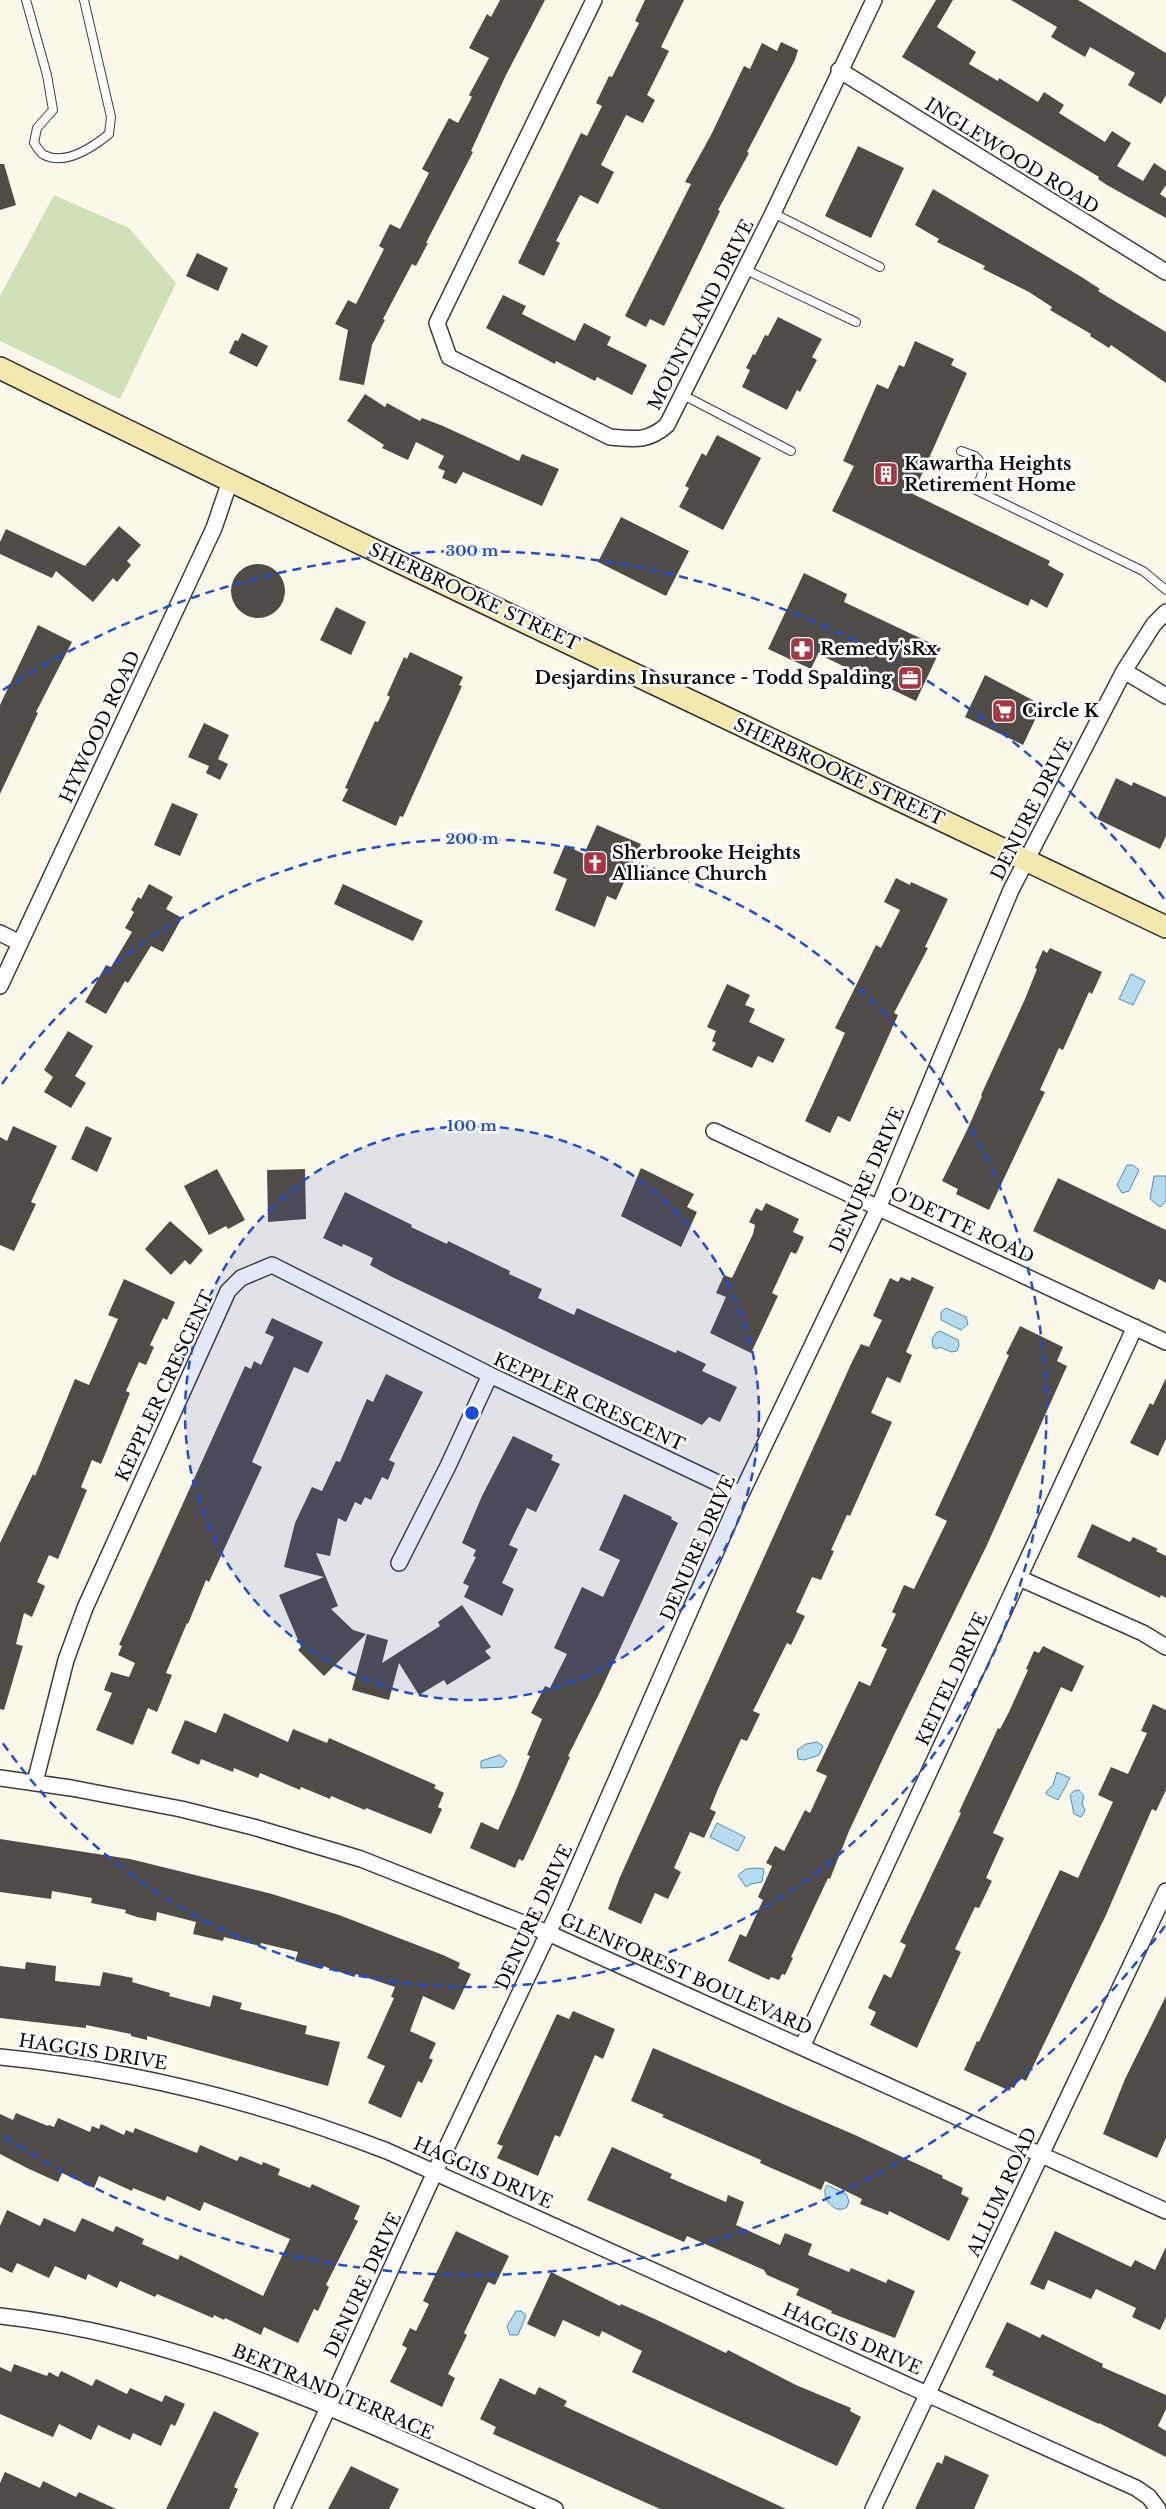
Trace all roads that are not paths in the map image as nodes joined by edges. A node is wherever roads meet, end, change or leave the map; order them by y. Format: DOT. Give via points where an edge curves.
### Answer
graph roads {
  1 [pos="26,0"];
  2 [pos="84,0"];
  3 [pos="594,0"];
  4 [pos="874,0"];
  5 [pos="839,70"];
  6 [pos="773,213"];
  7 [pos="880,267"];
  8 [pos="744,269"];
  9 [pos="1166,272"];
  10 [pos="856,322"];
  11 [pos="0,368"];
  12 [pos="683,396"];
  13 [pos="791,451"];
  14 [pos="962,451"];
  15 [pos="230,481"];
  16 [pos="1166,590"];
  17 [pos="1166,612"];
  18 [pos="1124,671"];
  19 [pos="1166,696"];
  20 [pos="1028,860"];
  21 [pos="1166,926"];
  22 [pos="0,933"];
  23 [pos="20,942"];
  24 [pos="0,986"];
  25 [pos="714,1131"];
  26 [pos="879,1206"];
  27 [pos="1135,1327"];
  28 [pos="1166,1342"];
  29 [pos="490,1376"];
  30 [pos="741,1494"];
  31 [pos="399,1563"];
  32 [pos="1019,1578"];
  33 [pos="1166,1647"];
  34 [pos="0,1778"];
  35 [pos="35,1782"];
  36 [pos="1166,1891"];
  37 [pos="548,1933"];
  38 [pos="802,2047"];
  39 [pos="0,2056"];
  40 [pos="1040,2154"];
  41 [pos="436,2172"];
  42 [pos="1166,2211"];
  43 [pos="0,2316"];
  44 [pos="928,2394"];
  45 [pos="328,2407"];
  46 [pos="282,2509"];
  47 [pos="555,2509"];
  48 [pos="873,2509"];
  49 [pos="1158,2509"];
  1 -- 2 [label="lane" via="47,75 53,110 37,128 34,143 43,155 59,159 92,148 109,134 111,117"];
  3 -- 12 [label="street, MOUNTLAND DRIVE" via="437,323 449,357 610,437 635,439 655,435 667,425"];
  4 -- 5 [label="street, MOUNTLAND DRIVE"];
  5 -- 6 [label="street, MOUNTLAND DRIVE"];
  5 -- 9 [label="street, INGLEWOOD ROAD"];
  6 -- 7 [label="lane"];
  6 -- 8 [label="street, MOUNTLAND DRIVE"];
  8 -- 10 [label="lane"];
  8 -- 12 [label="street, MOUNTLAND DRIVE"];
  11 -- 15 [label="main road, SHERBROOKE STREET"];
  12 -- 13 [label="lane"];
  14 -- 16 [label="lane" via="975,456 982,464 976,490 1143,571"];
  15 -- 20 [label="main road, SHERBROOKE STREET" via="708,711"];
  15 -- 23 [label="street, HYWOOD ROAD" via="214,528"];
  17 -- 18 [label="street, DENURE DRIVE" via="1154,624"];
  18 -- 19 [label="street"];
  18 -- 20 [label="street, DENURE DRIVE"];
  20 -- 21 [label="main road, SHERBROOKE STREET"];
  20 -- 26 [label="street, DENURE DRIVE" via="1011,890"];
  22 -- 23 [label="street"];
  23 -- 24 [label="street, HYWOOD ROAD"];
  25 -- 26 [label="street, O'DETTE ROAD"];
  26 -- 27 [label="street, O'DETTE ROAD"];
  26 -- 30 [label="street, DENURE DRIVE"];
  27 -- 28 [label="street, O'DETTE ROAD"];
  27 -- 32 [label="street, KEITEL DRIVE"];
  29 -- 30 [label="street, KEPPLER CRESCENT"];
  29 -- 31 [label="street"];
  29 -- 35 [label="street, KEPPLER CRESCENT" via="272,1265 241,1278 228,1291 85,1608 66,1660"];
  30 -- 37 [label="street, DENURE DRIVE"];
  32 -- 33 [label="street"];
  32 -- 38 [label="street, KEITEL DRIVE"];
  34 -- 35 [label="street, GLENFOREST BOULEVARD"];
  35 -- 37 [label="street, GLENFOREST BOULEVARD" via="181,1809 280,1835 361,1859"];
  36 -- 40 [label="street, ALLUM ROAD"];
  37 -- 38 [label="street, GLENFOREST BOULEVARD"];
  37 -- 41 [label="street, DENURE DRIVE"];
  38 -- 40 [label="street, GLENFOREST BOULEVARD"];
  39 -- 41 [label="street, HAGGIS DRIVE" via="108,2072 220,2096 318,2125"];
  40 -- 42 [label="street, GLENFOREST BOULEVARD"];
  40 -- 44 [label="street, ALLUM ROAD"];
  41 -- 44 [label="street, HAGGIS DRIVE"];
  41 -- 45 [label="street, DENURE DRIVE"];
  43 -- 45 [label="street, BERTRAND TERRACE" via="76,2328 178,2352 250,2375"];
  44 -- 48 [label="street, ALLUM ROAD"];
  44 -- 49 [label="street, HAGGIS DRIVE" via="1136,2488 1150,2497"];
  45 -- 46 [label="street, DENURE DRIVE"];
  45 -- 47 [label="street, BERTRAND TERRACE"];
}
